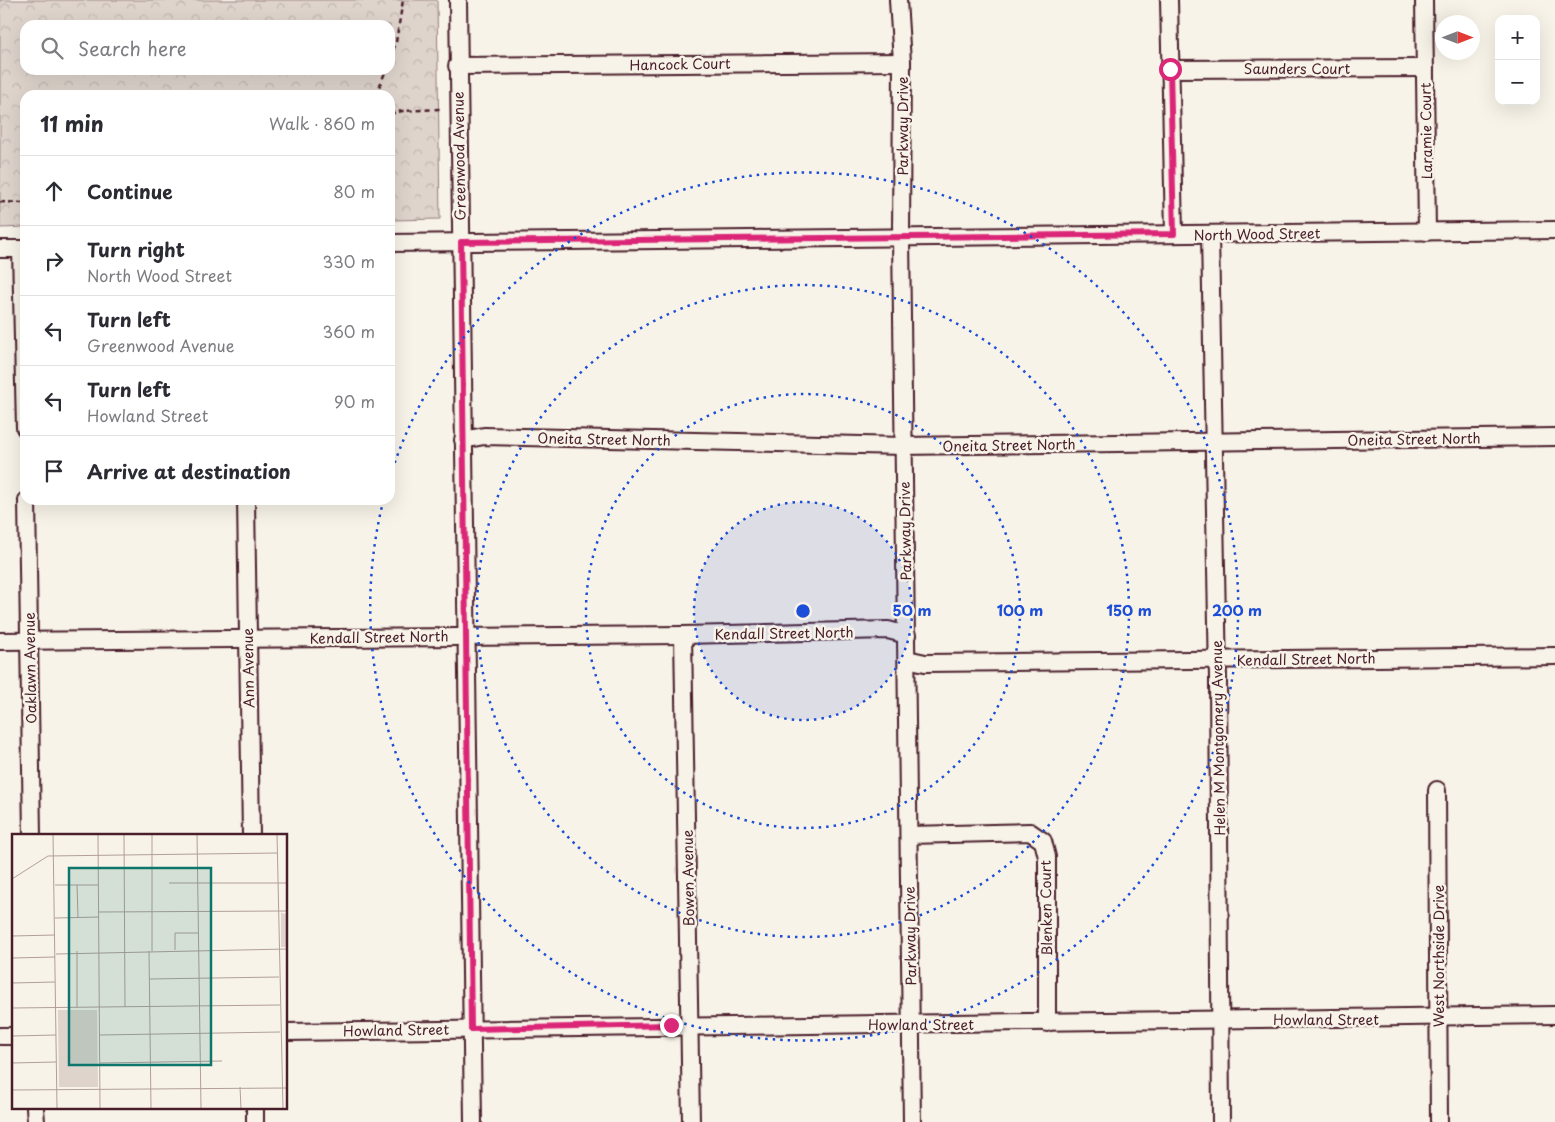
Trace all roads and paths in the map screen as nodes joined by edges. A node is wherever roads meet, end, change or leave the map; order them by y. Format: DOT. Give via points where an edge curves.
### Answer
graph roads {
  1 [pos="403,0"];
  2 [pos="458,0"];
  3 [pos="898,0"];
  4 [pos="1169,0"];
  5 [pos="1424,0"];
  6 [pos="395,45"];
  7 [pos="902,62"];
  8 [pos="457,66"];
  9 [pos="1425,68"];
  10 [pos="1170,69"];
  11 [pos="384,75"];
  12 [pos="378,90"];
  13 [pos="442,109"];
  14 [pos="395,113"];
  15 [pos="0,202"];
  16 [pos="20,203"];
  17 [pos="1555,230"];
  18 [pos="1427,232"];
  19 [pos="1174,234"];
  20 [pos="1210,234"];
  21 [pos="901,237"];
  22 [pos="461,242"];
  23 [pos="395,243"];
  24 [pos="0,249"];
  25 [pos="20,249"];
  26 [pos="1555,437"];
  27 [pos="463,440"];
  28 [pos="1214,442"];
  29 [pos="904,446"];
  30 [pos="27,505"];
  31 [pos="246,505"];
  32 [pos="683,635"];
  33 [pos="907,635"];
  34 [pos="467,636"];
  35 [pos="248,639"];
  36 [pos="0,641"];
  37 [pos="30,641"];
  38 [pos="1555,656"];
  39 [pos="907,658"];
  40 [pos="1218,660"];
  41 [pos="1437,790"];
  42 [pos="32,834"];
  43 [pos="251,834"];
  44 [pos="908,835"];
  45 [pos="1555,1015"];
  46 [pos="1438,1018"];
  47 [pos="1221,1019"];
  48 [pos="1047,1023"];
  49 [pos="911,1024"];
  50 [pos="690,1025"];
  51 [pos="471,1029"];
  52 [pos="288,1032"];
  53 [pos="473,1122"];
  54 [pos="691,1122"];
  55 [pos="912,1122"];
  56 [pos="1221,1122"];
  57 [pos="1439,1122"];
  1 -- 6 [label="path"];
  2 -- 8 [label="street, Greenwood Avenue"];
  3 -- 7 [label="street, Parkway Drive"];
  4 -- 10 [label="street"];
  5 -- 9 [label="street, Laramie Court"];
  7 -- 8 [label="street, Hancock Court"];
  7 -- 21 [label="street, Parkway Drive"];
  8 -- 22 [label="street, Greenwood Avenue"];
  9 -- 10 [label="street, Saunders Court"];
  9 -- 18 [label="street, Laramie Court"];
  10 -- 19 [label="street"];
  11 -- 12 [label="path"];
  13 -- 14 [label="path"];
  15 -- 16 [label="path"];
  17 -- 18 [label="street, North Wood Street"];
  18 -- 20 [label="street, North Wood Street"];
  19 -- 20 [label="street, North Wood Street"];
  19 -- 21 [label="street, North Wood Street"];
  20 -- 28 [label="street, Helen M Montgomery Avenue"];
  21 -- 22 [label="street, North Wood Street"];
  21 -- 29 [label="street, Parkway Drive"];
  22 -- 23 [label="street, North Wood Street"];
  22 -- 27 [label="street, Greenwood Avenue"];
  24 -- 25 [label="street"];
  26 -- 28 [label="street, Oneita Street North"];
  27 -- 29 [label="street, Oneita Street North" via="494,436"];
  27 -- 34 [label="street, Greenwood Avenue"];
  28 -- 29 [label="street, Oneita Street North"];
  28 -- 40 [label="street, Helen M Montgomery Avenue"];
  29 -- 33 [label="street, Parkway Drive"];
  30 -- 37 [label="street, Oaklawn Avenue"];
  31 -- 35 [label="street, Ann Avenue"];
  32 -- 33 [label="street, Kendall Street North" via="888,630"];
  32 -- 34 [label="street, Kendall Street North"];
  32 -- 50 [label="street, Bowen Avenue"];
  33 -- 39 [label="street, Parkway Drive"];
  34 -- 35 [label="street, Kendall Street North"];
  34 -- 51 [label="street, Greenwood Avenue"];
  35 -- 37 [label="street, Kendall Street North"];
  35 -- 43 [label="street, Ann Avenue"];
  36 -- 37 [label="street, Kendall Street North"];
  37 -- 42 [label="street, Oaklawn Avenue"];
  38 -- 40 [label="street, Kendall Street North"];
  39 -- 40 [label="street, Kendall Street North" via="925,663"];
  39 -- 44 [label="street, Parkway Drive"];
  40 -- 47 [label="street, Helen M Montgomery Avenue"];
  41 -- 46 [label="street, West Northside Drive"];
  44 -- 48 [label="street, Blenken Court" via="1030,832 1043,841 1046,856"];
  44 -- 49 [label="street, Parkway Drive"];
  45 -- 46 [label="street, Howland Street"];
  46 -- 47 [label="street, Howland Street"];
  46 -- 57 [label="street, West Northside Drive"];
  47 -- 48 [label="street, Howland Street"];
  47 -- 56 [label="street, Helen M Montgomery Avenue"];
  48 -- 49 [label="street, Howland Street"];
  49 -- 50 [label="street, Howland Street"];
  49 -- 55 [label="street, Parkway Drive"];
  50 -- 51 [label="street, Howland Street"];
  50 -- 54 [label="street, Bowen Avenue"];
  51 -- 52 [label="street, Howland Street"];
  51 -- 53 [label="street, Greenwood Avenue"];
}
